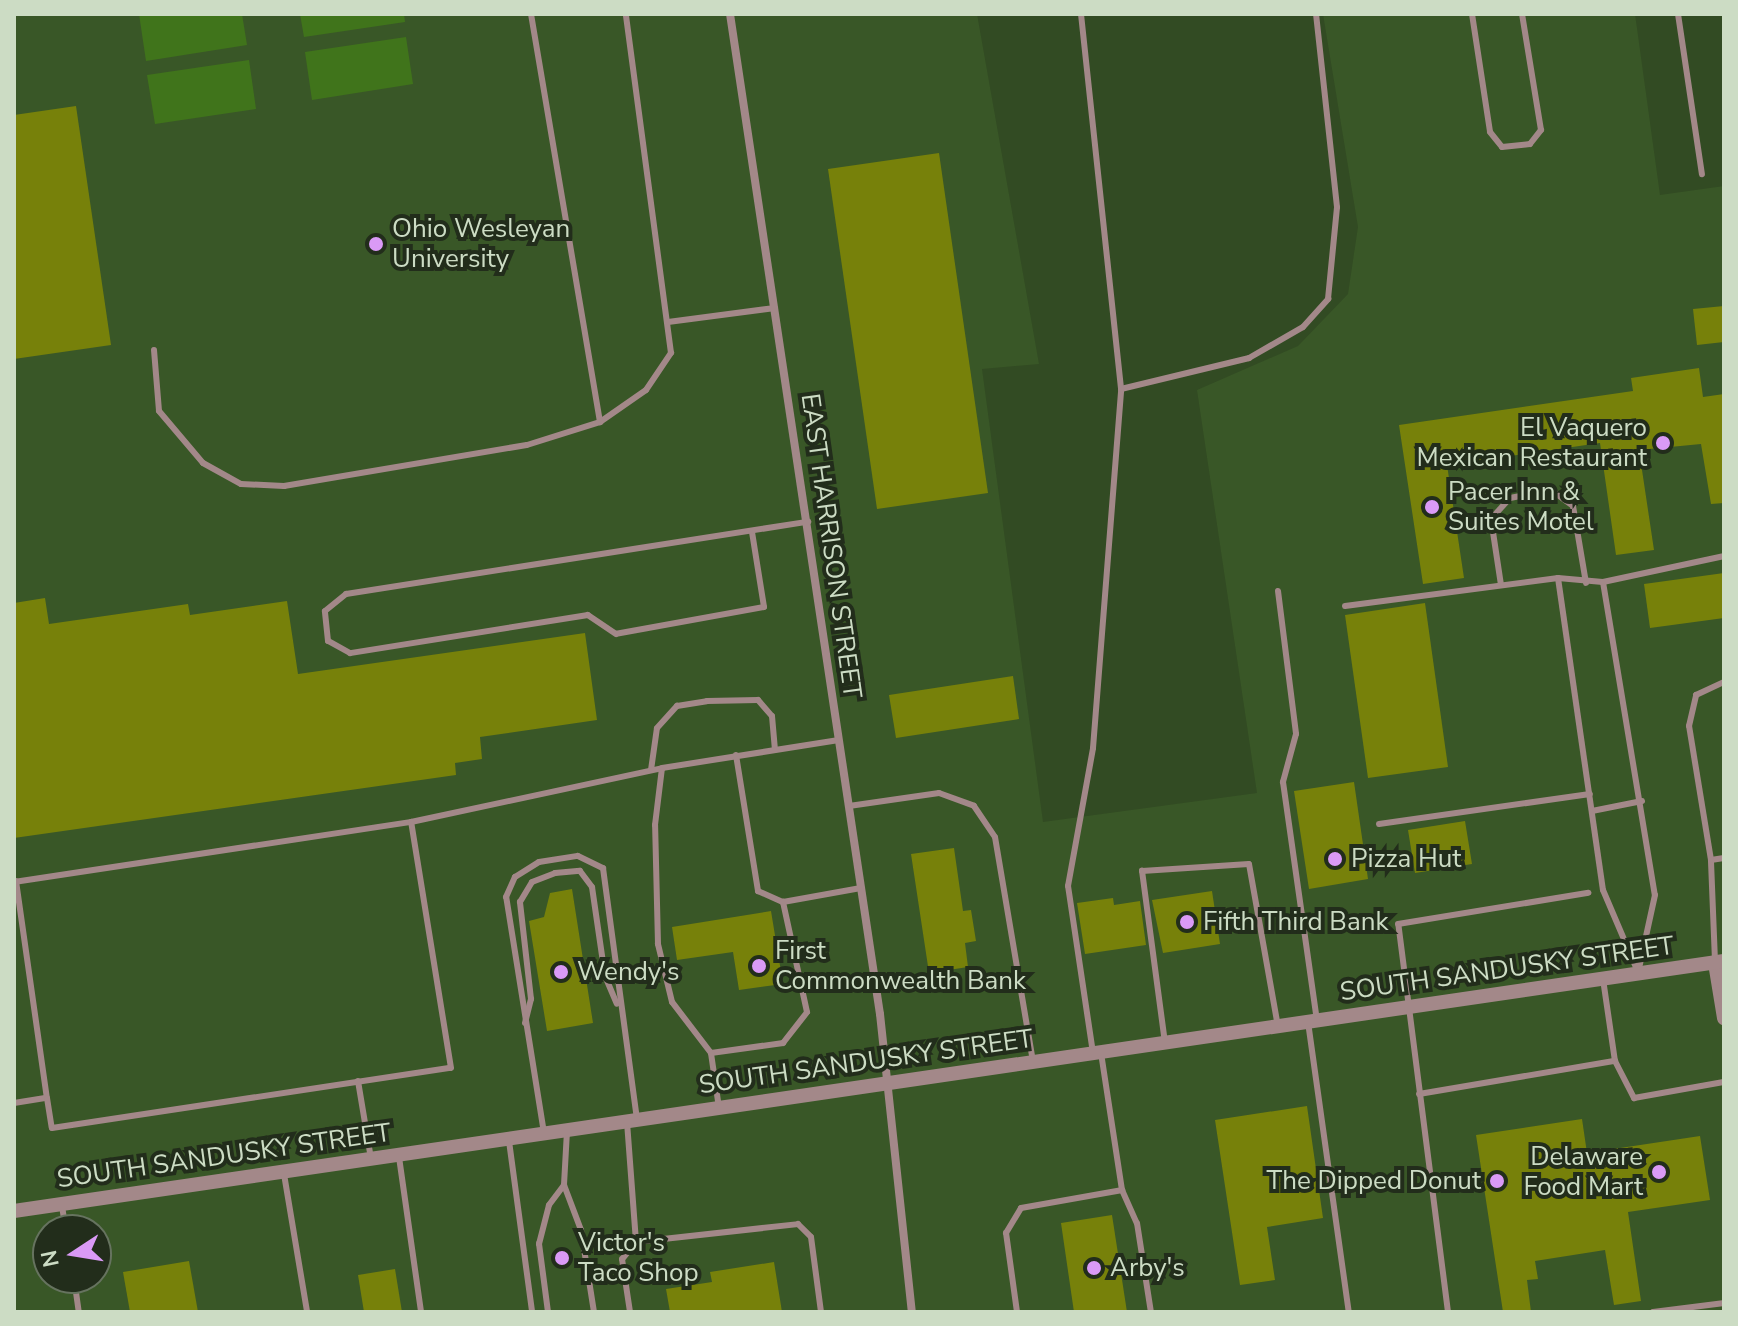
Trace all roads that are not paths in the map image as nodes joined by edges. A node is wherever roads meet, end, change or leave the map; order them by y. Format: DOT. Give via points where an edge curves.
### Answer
graph roads {
  1 [pos="531,14"];
  2 [pos="626,14"];
  3 [pos="730,14"];
  4 [pos="1081,14"];
  5 [pos="1316,14"];
  6 [pos="1472,14"];
  7 [pos="1522,14"];
  8 [pos="1678,14"];
  9 [pos="1702,174"];
  10 [pos="775,308"];
  11 [pos="668,322"];
  12 [pos="154,350"];
  13 [pos="1121,389"];
  14 [pos="600,422"];
  15 [pos="808,522"];
  16 [pos="752,532"];
  17 [pos="1724,556"];
  18 [pos="1558,578"];
  19 [pos="1603,582"];
  20 [pos="1586,583"];
  21 [pos="1501,585"];
  22 [pos="1278,591"];
  23 [pos="1345,606"];
  24 [pos="1724,682"];
  25 [pos="839,740"];
  26 [pos="775,749"];
  27 [pos="736,755"];
  28 [pos="662,768"];
  29 [pos="651,770"];
  30 [pos="1590,794"];
  31 [pos="1642,801"];
  32 [pos="849,806"];
  33 [pos="1592,811"];
  34 [pos="411,822"];
  35 [pos="1379,824"];
  36 [pos="1724,858"];
  37 [pos="1711,860"];
  38 [pos="15,882"];
  39 [pos="861,888"];
  40 [pos="1588,893"];
  41 [pos="783,902"];
  42 [pos="1719,962"];
  43 [pos="1638,973"];
  44 [pos="1603,979"];
  45 [pos="619,1007"];
  46 [pos="1409,1007"];
  47 [pos="1724,1018"];
  48 [pos="1312,1022"];
  49 [pos="525,1025"];
  50 [pos="1278,1027"];
  51 [pos="1165,1043"];
  52 [pos="1097,1052"];
  53 [pos="711,1053"];
  54 [pos="1615,1061"];
  55 [pos="1033,1062"];
  56 [pos="358,1081"];
  57 [pos="1724,1082"];
  58 [pos="887,1084"];
  59 [pos="1419,1094"];
  60 [pos="47,1098"];
  61 [pos="14,1103"];
  62 [pos="719,1108"];
  63 [pos="632,1121"];
  64 [pos="567,1131"];
  65 [pos="544,1134"];
  66 [pos="508,1139"];
  67 [pos="398,1155"];
  68 [pos="371,1159"];
  69 [pos="283,1172"];
  70 [pos="564,1185"];
  71 [pos="1122,1190"];
  72 [pos="62,1204"];
  73 [pos="14,1211"];
  74 [pos="64,1214"];
  75 [pos="636,1242"];
  76 [pos="1724,1303"];
  77 [pos="307,1312"];
  78 [pos="421,1312"];
  79 [pos="532,1312"];
  80 [pos="548,1312"];
  81 [pos="594,1312"];
  82 [pos="630,1312"];
  83 [pos="821,1312"];
  84 [pos="912,1312"];
  85 [pos="1017,1312"];
  86 [pos="1151,1312"];
  87 [pos="1349,1312"];
  88 [pos="1448,1312"];
  89 [pos="1653,1312"];
  1 -- 14 [label="lane"];
  2 -- 11 [label="lane"];
  3 -- 10 [label="street, EAST HARRISON STREET"];
  4 -- 13 [label="lane"];
  5 -- 13 [label="lane" via="1337,207 1328,299 1303,327 1249,358"];
  6 -- 7 [label="lane" via="1490,132 1502,147 1530,144 1541,130"];
  8 -- 9 [label="lane"];
  10 -- 11 [label="lane"];
  10 -- 15 [label="street, EAST HARRISON STREET"];
  11 -- 14 [label="lane" via="671,353 646,390"];
  12 -- 14 [label="lane" via="159,411 203,463 241,484 284,486 527,445"];
  13 -- 52 [label="lane" via="1093,748 1068,886"];
  15 -- 16 [label="lane"];
  15 -- 25 [label="street, EAST HARRISON STREET"];
  16 -- 16 [label="lane" via="346,594 325,611 328,641 350,653 588,615 616,634 764,607"];
  17 -- 19 [label="lane"];
  18 -- 20 [label="lane"];
  18 -- 21 [label="lane"];
  18 -- 30 [label="lane"];
  19 -- 20 [label="lane"];
  19 -- 31 [label="lane"];
  20 -- 21 [label="lane" via="1573,506 1551,490 1510,498 1491,519"];
  21 -- 23 [label="lane"];
  22 -- 48 [label="lane" via="1296,734 1283,782"];
  24 -- 37 [label="lane" via="1696,695 1689,726"];
  25 -- 26 [label="lane"];
  25 -- 32 [label="street, EAST HARRISON STREET"];
  26 -- 27 [label="lane"];
  26 -- 29 [label="lane" via="772,716 758,700 677,706 657,728"];
  27 -- 28 [label="lane"];
  27 -- 41 [label="lane" via="758,891"];
  28 -- 29 [label="lane"];
  28 -- 53 [label="lane" via="655,825 658,944 672,1002"];
  29 -- 34 [label="lane"];
  30 -- 33 [label="lane"];
  30 -- 35 [label="lane"];
  31 -- 33 [label="lane"];
  31 -- 43 [label="lane" via="1655,895"];
  32 -- 39 [label="street, EAST HARRISON STREET"];
  32 -- 55 [label="lane" via="939,793 974,806 995,837"];
  33 -- 43 [label="lane" via="1603,890"];
  34 -- 38 [label="lane"];
  34 -- 56 [label="lane" via="451,1068"];
  36 -- 37 [label="lane"];
  37 -- 42 [label="lane"];
  38 -- 60 [label="lane"];
  39 -- 41 [label="lane"];
  39 -- 58 [label="street, EAST HARRISON STREET"];
  40 -- 46 [label="lane" via="1398,924"];
  41 -- 53 [label="lane" via="807,1012 783,1043"];
  42 -- 43 [label="street, SOUTH SANDUSKY STREET"];
  42 -- 47 [label="street"];
  43 -- 44 [label="street, SOUTH SANDUSKY STREET"];
  44 -- 46 [label="street, SOUTH SANDUSKY STREET"];
  44 -- 54 [label="lane"];
  45 -- 49 [label="lane" via="605,976 592,887 580,871 555,873 532,882 520,902 531,999"];
  45 -- 49 [label="lane" via="614,910 603,868 578,856 539,862 515,877 506,897"];
  45 -- 63 [label="lane"];
  46 -- 48 [label="street, SOUTH SANDUSKY STREET"];
  46 -- 59 [label="lane"];
  48 -- 50 [label="street, SOUTH SANDUSKY STREET"];
  48 -- 87 [label="lane"];
  49 -- 65 [label="lane"];
  50 -- 51 [label="street, SOUTH SANDUSKY STREET"];
  50 -- 51 [label="lane" via="1249,864 1142,871"];
  51 -- 52 [label="street, SOUTH SANDUSKY STREET"];
  52 -- 55 [label="street, SOUTH SANDUSKY STREET"];
  52 -- 71 [label="lane"];
  53 -- 62 [label="lane"];
  54 -- 57 [label="lane" via="1634,1098"];
  54 -- 59 [label="lane"];
  55 -- 58 [label="street, SOUTH SANDUSKY STREET"];
  56 -- 60 [label="lane" via="52,1128"];
  56 -- 68 [label="lane"];
  58 -- 62 [label="street, SOUTH SANDUSKY STREET"];
  58 -- 84 [label="street, EAST HARRISON STREET"];
  59 -- 88 [label="lane"];
  60 -- 61 [label="lane"];
  62 -- 63 [label="street, SOUTH SANDUSKY STREET"];
  63 -- 64 [label="street, SOUTH SANDUSKY STREET"];
  63 -- 75 [label="lane"];
  64 -- 65 [label="street, SOUTH SANDUSKY STREET"];
  64 -- 70 [label="lane"];
  65 -- 66 [label="street, SOUTH SANDUSKY STREET"];
  66 -- 67 [label="street, SOUTH SANDUSKY STREET"];
  66 -- 79 [label="lane"];
  67 -- 68 [label="street, SOUTH SANDUSKY STREET"];
  67 -- 78 [label="lane"];
  68 -- 69 [label="street, SOUTH SANDUSKY STREET"];
  69 -- 72 [label="street, SOUTH SANDUSKY STREET"];
  69 -- 77 [label="lane"];
  70 -- 80 [label="lane" via="549,1205 539,1244"];
  70 -- 81 [label="lane" via="581,1230"];
  71 -- 85 [label="lane" via="1021,1208 1006,1233"];
  71 -- 86 [label="lane" via="1137,1223"];
  72 -- 73 [label="street, SOUTH SANDUSKY STREET"];
  72 -- 74 [label="lane"];
  75 -- 82 [label="lane" via="622,1259"];
  75 -- 83 [label="lane" via="798,1224 811,1237"];
  76 -- 89 [label="lane"];
}
